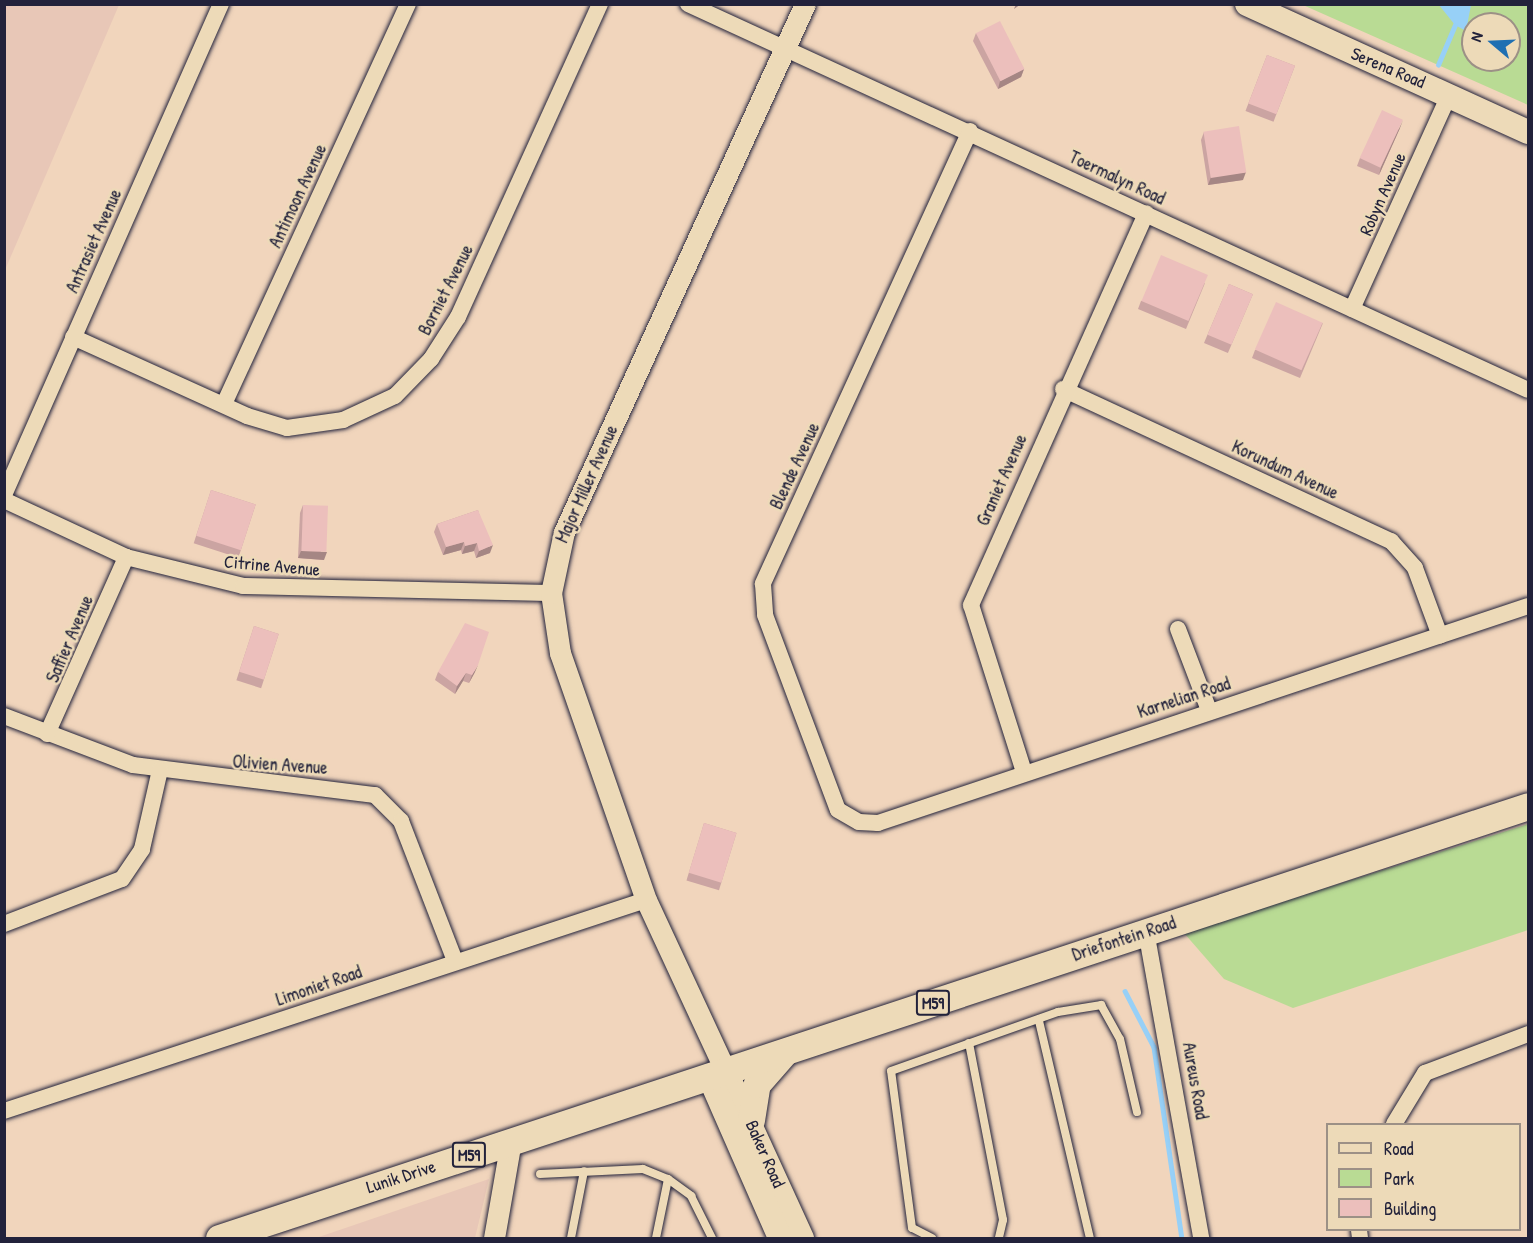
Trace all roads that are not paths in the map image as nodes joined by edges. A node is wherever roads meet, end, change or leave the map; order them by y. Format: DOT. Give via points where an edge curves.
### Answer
graph roads {
  1 [pos="221,4"];
  2 [pos="408,4"];
  3 [pos="600,4"];
  4 [pos="688,4"];
  5 [pos="805,4"];
  6 [pos="1247,4"];
  7 [pos="784,50"];
  8 [pos="1449,95"];
  9 [pos="970,131"];
  10 [pos="1528,132"];
  11 [pos="1146,213"];
  12 [pos="1352,309"];
  13 [pos="73,337"];
  14 [pos="1063,388"];
  15 [pos="1528,390"];
  16 [pos="224,404"];
  17 [pos="4,495"];
  18 [pos="4,500"];
  19 [pos="126,557"];
  20 [pos="551,592"];
  21 [pos="1528,606"];
  22 [pos="1178,629"];
  23 [pos="1440,636"];
  24 [pos="1209,710"];
  25 [pos="4,716"];
  26 [pos="47,734"];
  27 [pos="160,770"];
  28 [pos="1024,772"];
  29 [pos="1528,806"];
  30 [pos="852,820"];
  31 [pos="646,900"];
  32 [pos="4,924"];
  33 [pos="1146,931"];
  34 [pos="455,961"];
  35 [pos="1039,1021"];
  36 [pos="1528,1034"];
  37 [pos="969,1043"];
  38 [pos="784,1053"];
  39 [pos="718,1073"];
  40 [pos="4,1111"];
  41 [pos="1137,1112"];
  42 [pos="752,1120"];
  43 [pos="1395,1123"];
  44 [pos="511,1141"];
  45 [pos="584,1171"];
  46 [pos="540,1174"];
  47 [pos="668,1179"];
  48 [pos="793,1216"];
  49 [pos="912,1228"];
  50 [pos="219,1239"];
  51 [pos="494,1239"];
  52 [pos="571,1239"];
  53 [pos="656,1239"];
  54 [pos="712,1239"];
  55 [pos="780,1239"];
  56 [pos="802,1239"];
  57 [pos="814,1239"];
  58 [pos="914,1239"];
  59 [pos="932,1239"];
  60 [pos="999,1239"];
  61 [pos="1090,1239"];
  62 [pos="1201,1239"];
  1 -- 13 [label="street, Antrasiet Avenue"];
  2 -- 16 [label="street, Antimoon Avenue"];
  3 -- 16 [label="street, Borniet Avenue" via="458,317 417,376 381,404 323,426 266,423"];
  4 -- 7 [label="street, Toermalyn Road"];
  5 -- 7 [label="street, Major Miller Avenue"];
  6 -- 8 [label="main road, Serena Road"];
  7 -- 9 [label="street, Toermalyn Road"];
  7 -- 20 [label="street, Major Miller Avenue" via="564,532"];
  8 -- 10 [label="main road, Serena Road"];
  8 -- 12 [label="street, Robyn Avenue"];
  9 -- 11 [label="street, Toermalyn Road"];
  9 -- 30 [label="street, Blende Avenue" via="763,584 765,615 833,802"];
  11 -- 12 [label="street, Toermalyn Road"];
  11 -- 14 [label="street, Graniet Avenue"];
  12 -- 15 [label="street, Toermalyn Road"];
  13 -- 16 [label="street, Borniet Avenue"];
  13 -- 17 [label="street, Antrasiet Avenue"];
  14 -- 23 [label="street, Korundum Avenue" via="1391,541 1415,568"];
  14 -- 28 [label="street, Graniet Avenue" via="971,604"];
  18 -- 19 [label="street, Citrine Avenue"];
  19 -- 20 [label="street, Citrine Avenue" via="243,586"];
  19 -- 26 [label="street, Saffier Avenue"];
  20 -- 31 [label="street, Major Miller Avenue" via="560,653"];
  21 -- 23 [label="street, Karnelian Road"];
  22 -- 24 [label="street"];
  23 -- 24 [label="street, Karnelian Road"];
  24 -- 28 [label="street, Karnelian Road"];
  25 -- 26 [label="street, Olivien Avenue"];
  26 -- 27 [label="street, Olivien Avenue"];
  27 -- 32 [label="street" via="142,849 122,879"];
  27 -- 34 [label="street, Olivien Avenue" via="375,795 390,806 408,836"];
  28 -- 30 [label="street, Karnelian Road" via="878,823"];
  29 -- 33 [label="main road, Driefontein Road / M59"];
  31 -- 34 [label="street, Limoniet Road"];
  31 -- 39 [label="street, Major Miller Avenue"];
  33 -- 38 [label="main road, Driefontein Road / M59"];
  33 -- 62 [label="street, Aureus Road"];
  34 -- 40 [label="street, Limoniet Road"];
  35 -- 37 [label="lane"];
  35 -- 41 [label="lane" via="1101,1005 1120,1039"];
  35 -- 61 [label="lane"];
  36 -- 43 [label="street" via="1425,1072"];
  37 -- 49 [label="lane" via="891,1071 891,1103"];
  37 -- 60 [label="lane" via="1003,1220"];
  38 -- 39 [label="main road, Driefontein Road / M59"];
  38 -- 42 [label="main road" via="757,1084"];
  39 -- 42 [label="main road, Baker Road"];
  39 -- 44 [label="main road, Lunik Drive / M59"];
  39 -- 55 [label="main road, Baker Road"];
  42 -- 48 [label="main road, Baker Road"];
  44 -- 50 [label="main road, Lunik Drive / M59"];
  44 -- 51 [label="street"];
  45 -- 46 [label="lane"];
  45 -- 47 [label="lane" via="643,1169"];
  45 -- 52 [label="lane"];
  47 -- 53 [label="lane"];
  47 -- 54 [label="lane" via="691,1196"];
  48 -- 56 [label="main road, Baker Road"];
  48 -- 57 [label="main road"];
  49 -- 58 [label="lane"];
  49 -- 59 [label="lane"];
}
